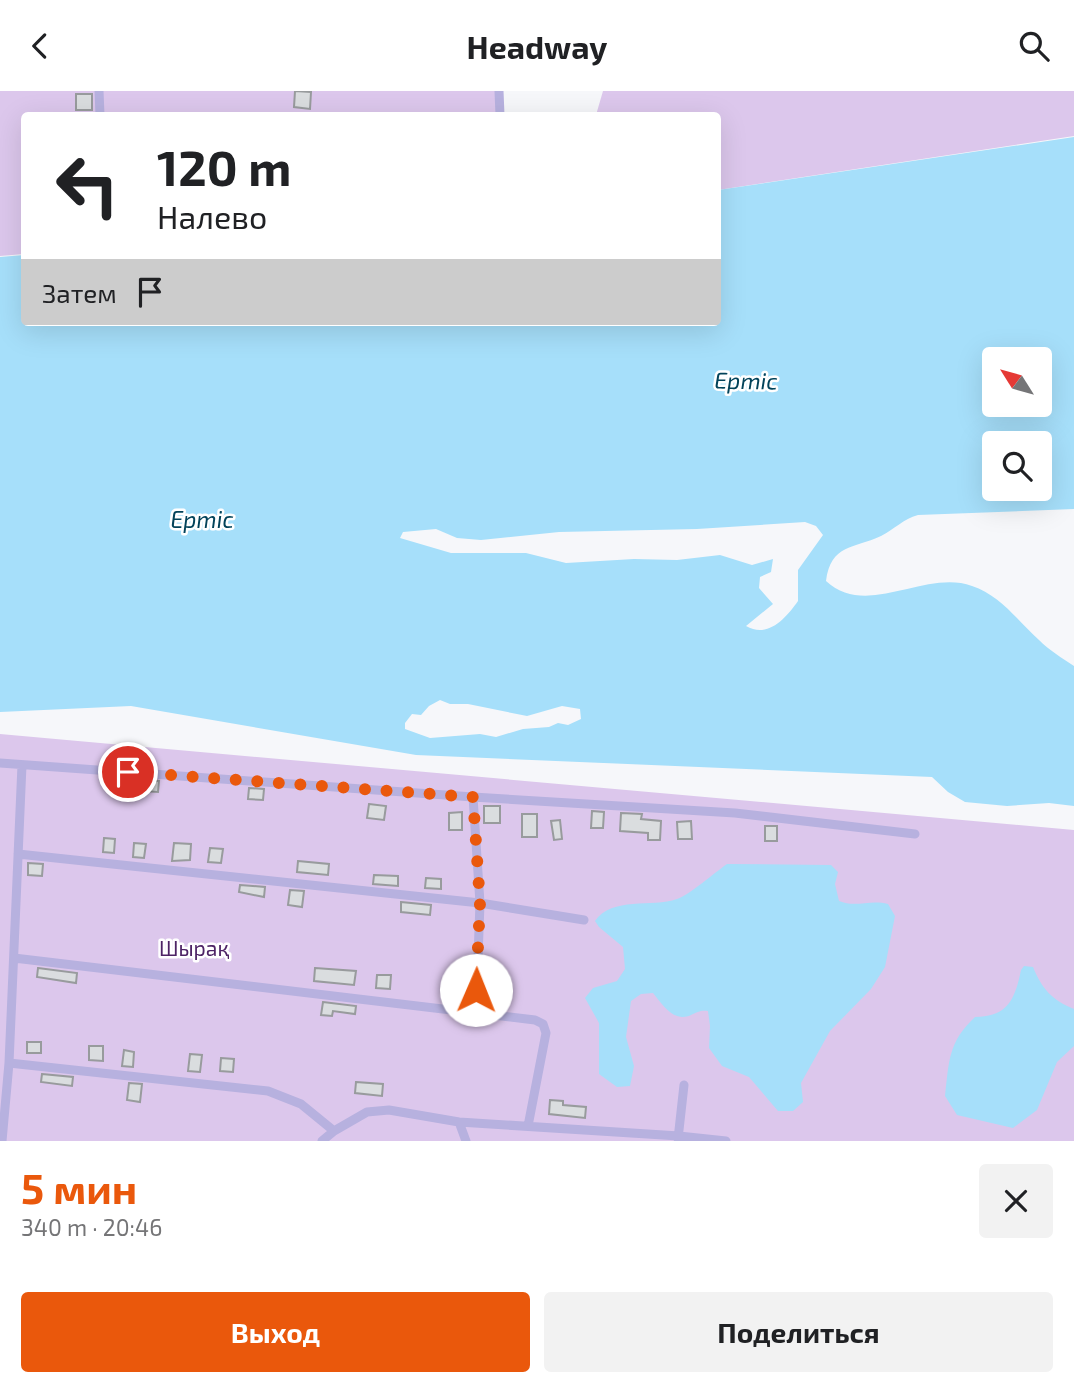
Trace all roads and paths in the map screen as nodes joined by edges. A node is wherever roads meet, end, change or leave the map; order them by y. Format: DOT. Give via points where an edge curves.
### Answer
graph roads {
  1 [pos="99,91"];
  2 [pos="499,91"];
  3 [pos="100,112"];
  4 [pos="500,112"];
  5 [pos="0,763"];
  6 [pos="22,765"];
  7 [pos="473,797"];
  8 [pos="915,834"];
  9 [pos="18,854"];
  10 [pos="480,903"];
  11 [pos="584,920"];
  12 [pos="14,958"];
  13 [pos="476,1012"];
  14 [pos="9,1063"];
  15 [pos="684,1085"];
  16 [pos="459,1122"];
  17 [pos="528,1126"];
  18 [pos="334,1131"];
  19 [pos="678,1138"];
  20 [pos="2,1141"];
  21 [pos="322,1141"];
  22 [pos="466,1141"];
  23 [pos="726,1141"];
  1 -- 3 [label="street"];
  2 -- 4 [label="street"];
  5 -- 6 [label="street"];
  6 -- 7 [label="street"];
  6 -- 9 [label="street"];
  7 -- 8 [label="street" via="735,813"];
  7 -- 10 [label="street"];
  9 -- 10 [label="street"];
  9 -- 12 [label="street"];
  10 -- 11 [label="street"];
  10 -- 13 [label="street"];
  12 -- 13 [label="street"];
  12 -- 14 [label="street"];
  13 -- 17 [label="street" via="543,1024"];
  14 -- 18 [label="street" via="268,1091 301,1104"];
  14 -- 20 [label="street"];
  15 -- 19 [label="street"];
  16 -- 17 [label="street"];
  16 -- 18 [label="street" via="389,1110 367,1112"];
  16 -- 22 [label="street"];
  17 -- 19 [label="street"];
  18 -- 21 [label="street"];
  19 -- 23 [label="street"];
}
